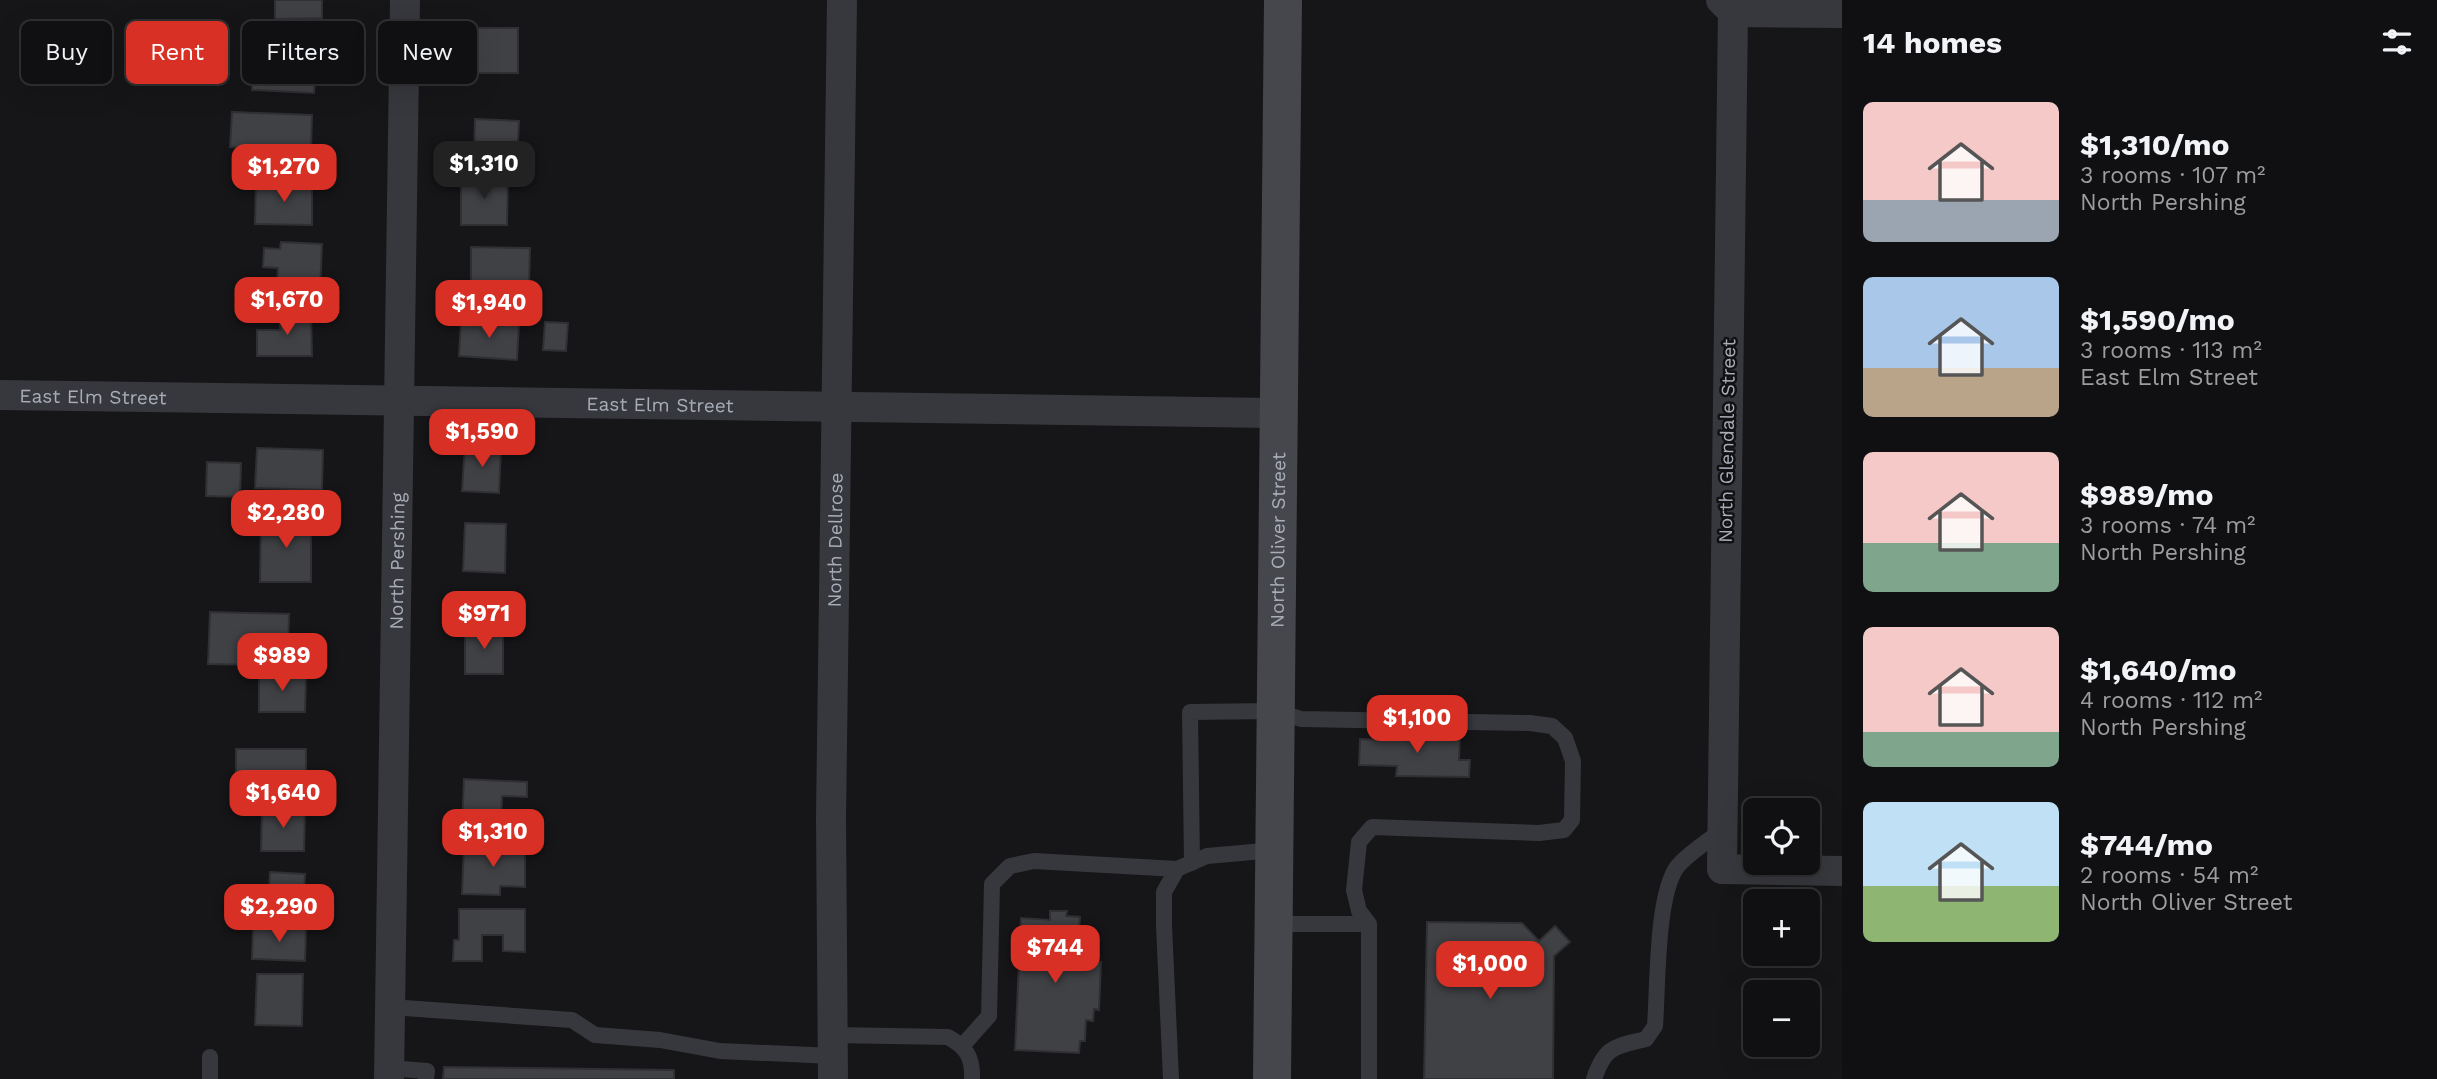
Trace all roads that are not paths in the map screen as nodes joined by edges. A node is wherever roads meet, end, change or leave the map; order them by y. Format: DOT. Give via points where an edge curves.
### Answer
graph roads {
  1 [pos="405,0"];
  2 [pos="842,0"];
  3 [pos="1283,0"];
  4 [pos="1727,6"];
  5 [pos="1842,13"];
  6 [pos="0,395"];
  7 [pos="399,400"];
  8 [pos="836,407"];
  9 [pos="1279,413"];
  10 [pos="1276,712"];
  11 [pos="1723,829"];
  12 [pos="1275,850"];
  13 [pos="1184,866"];
  14 [pos="1842,871"];
  15 [pos="1369,924"];
  16 [pos="1274,925"];
  17 [pos="390,1007"];
  18 [pos="963,1045"];
  19 [pos="833,1057"];
  20 [pos="210,1058"];
  21 [pos="389,1074"];
  22 [pos="210,1079"];
  23 [pos="426,1079"];
  24 [pos="972,1079"];
  25 [pos="1171,1079"];
  26 [pos="1272,1079"];
  27 [pos="1369,1079"];
  28 [pos="1594,1079"];
  1 -- 7 [label="street, North Pershing"];
  2 -- 8 [label="street, North Dellrose"];
  3 -- 9 [label="main road, North Oliver Street"];
  4 -- 5 [label="street"];
  4 -- 11 [label="street, North Glendale Street"];
  6 -- 7 [label="street, East Elm Street"];
  7 -- 8 [label="street, East Elm Street"];
  7 -- 17 [label="street, North Pershing"];
  8 -- 9 [label="street, East Elm Street"];
  8 -- 19 [label="street, North Dellrose"];
  9 -- 10 [label="main road, North Oliver Street"];
  10 -- 12 [label="main road, North Oliver Street"];
  10 -- 13 [label="lane" via="1190,712"];
  10 -- 15 [label="lane" via="1301,719 1530,723 1552,726 1565,738 1573,761 1572,820 1564,830 1372,827 1359,842 1354,890 1359,911"];
  11 -- 14 [label="street, North Glendale Street" via="1722,869"];
  11 -- 28 [label="lane" via="1678,866 1669,883 1655,1026 1646,1039 1616,1046 1601,1058"];
  12 -- 13 [label="lane" via="1207,856"];
  12 -- 16 [label="main road, North Oliver Street"];
  13 -- 18 [label="lane" via="1034,861 1010,866 992,884 989,1016"];
  13 -- 25 [label="lane" via="1164,892"];
  15 -- 16 [label="lane"];
  15 -- 27 [label="lane"];
  16 -- 26 [label="main road, North Oliver Street"];
  17 -- 19 [label="lane" via="572,1020 595,1035 720,1051"];
  17 -- 21 [label="street, North Pershing"];
  18 -- 19 [label="lane" via="948,1037"];
  18 -- 24 [label="lane"];
  20 -- 22 [label="lane"];
  21 -- 23 [label="lane" via="426,1071"];
}
